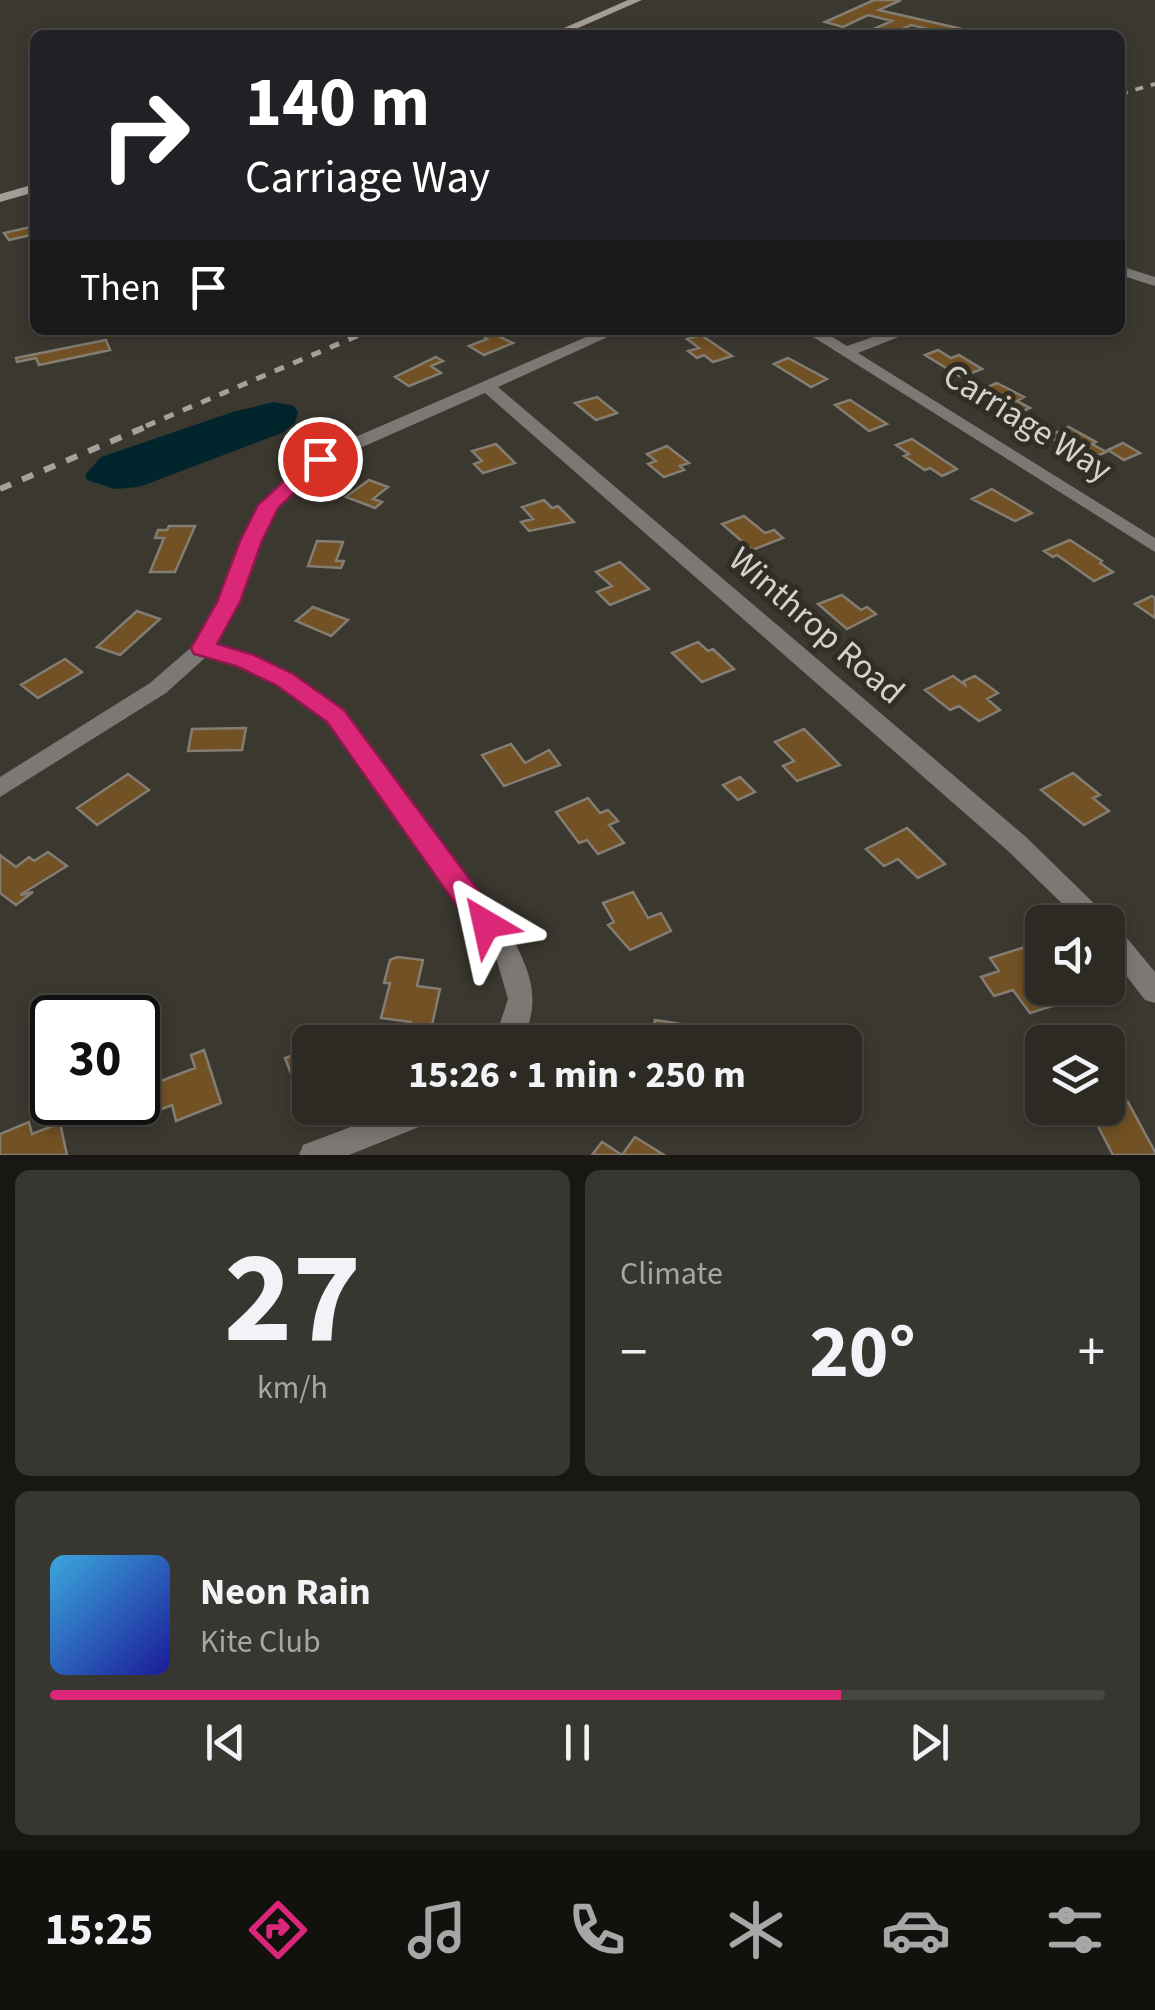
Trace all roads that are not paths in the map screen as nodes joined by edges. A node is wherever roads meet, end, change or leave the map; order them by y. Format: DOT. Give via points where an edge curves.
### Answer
graph roads {
  1 [pos="637,0"];
  2 [pos="564,30"];
  3 [pos="30,189"];
  4 [pos="0,198"];
  5 [pos="1125,272"];
  6 [pos="1155,282"];
  7 [pos="604,335"];
  8 [pos="818,335"];
  9 [pos="894,335"];
  10 [pos="846,352"];
  11 [pos="487,386"];
  12 [pos="1155,546"];
  13 [pos="203,648"];
  14 [pos="0,788"];
  15 [pos="1080,905"];
  16 [pos="1125,954"];
  17 [pos="1155,992"];
  18 [pos="517,1025"];
  19 [pos="391,1125"];
  20 [pos="314,1155"];
  1 -- 2 [label="main road"];
  3 -- 4 [label="main road"];
  5 -- 6 [label="street"];
  7 -- 11 [label="street"];
  8 -- 10 [label="street, Carriage Way"];
  9 -- 10 [label="street"];
  10 -- 12 [label="street, Carriage Way"];
  11 -- 13 [label="street" via="320,459 290,482 269,505"];
  11 -- 15 [label="street, Winthrop Road"];
  13 -- 14 [label="street" via="158,688"];
  13 -- 18 [label="street" via="285,680 336,716 508,955 522,984"];
  16 -- 17 [label="street"];
  19 -- 20 [label="street"];
}
